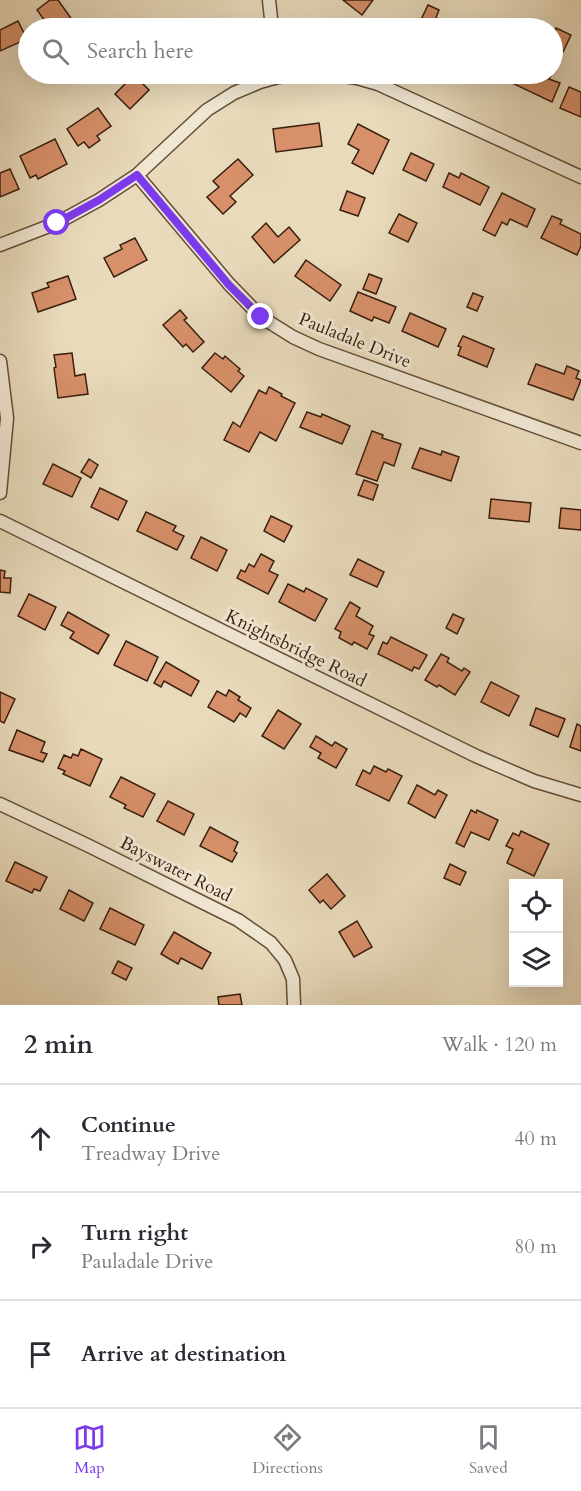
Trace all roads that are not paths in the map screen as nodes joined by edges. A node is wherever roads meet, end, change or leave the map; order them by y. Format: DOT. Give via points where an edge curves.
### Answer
graph roads {
  1 [pos="269,0"];
  2 [pos="271,18"];
  3 [pos="255,84"];
  4 [pos="378,84"];
  5 [pos="137,175"];
  6 [pos="581,177"];
  7 [pos="0,245"];
  8 [pos="0,362"];
  9 [pos="581,443"];
  10 [pos="0,493"];
  11 [pos="0,521"];
  12 [pos="581,795"];
  13 [pos="0,804"];
  14 [pos="294,1005"];
  1 -- 2 [label="street"];
  3 -- 5 [label="street" via="207,110"];
  4 -- 6 [label="street"];
  5 -- 7 [label="street" via="57,223"];
  5 -- 9 [label="street, Pauladale Drive" via="229,285 261,317 293,337"];
  8 -- 10 [label="street" via="7,418"];
  11 -- 12 [label="street, Knightsbridge Road" via="476,756 534,781"];
  13 -- 14 [label="street, Bayswater Road" via="238,920 271,943 285,960 293,979"];
}
